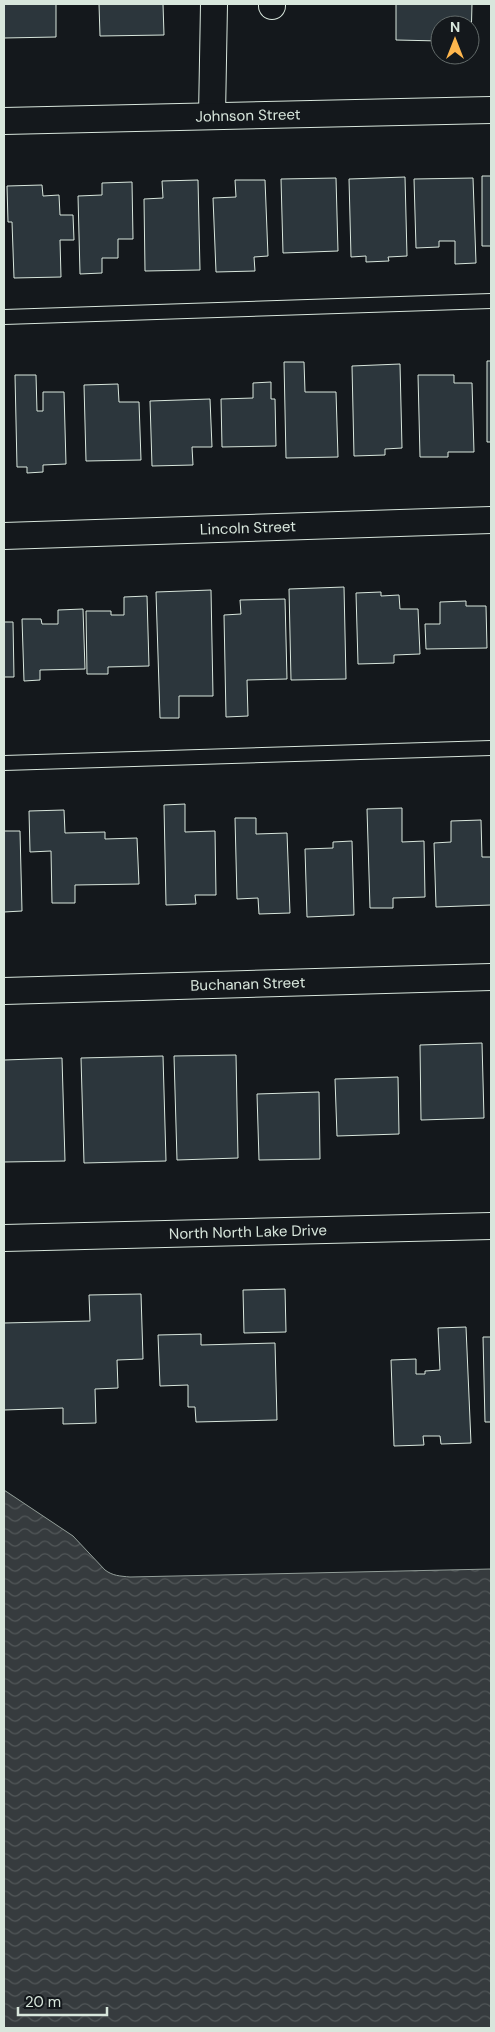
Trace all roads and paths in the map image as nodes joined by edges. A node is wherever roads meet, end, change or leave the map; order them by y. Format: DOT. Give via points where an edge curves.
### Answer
graph roads {
  1 [pos="214,4"];
  2 [pos="491,110"];
  3 [pos="212,116"];
  4 [pos="4,121"];
  5 [pos="491,301"];
  6 [pos="4,317"];
  7 [pos="491,520"];
  8 [pos="4,536"];
  9 [pos="491,748"];
  10 [pos="4,763"];
  11 [pos="491,977"];
  12 [pos="4,991"];
  13 [pos="491,1226"];
  14 [pos="4,1238"];
  1 -- 3 [label="street"];
  2 -- 3 [label="street, Johnson Street"];
  3 -- 4 [label="street, Johnson Street"];
  5 -- 6 [label="lane"];
  7 -- 8 [label="street, Lincoln Street"];
  9 -- 10 [label="lane"];
  11 -- 12 [label="street, Buchanan Street"];
  13 -- 14 [label="street, North North Lake Drive"];
}
